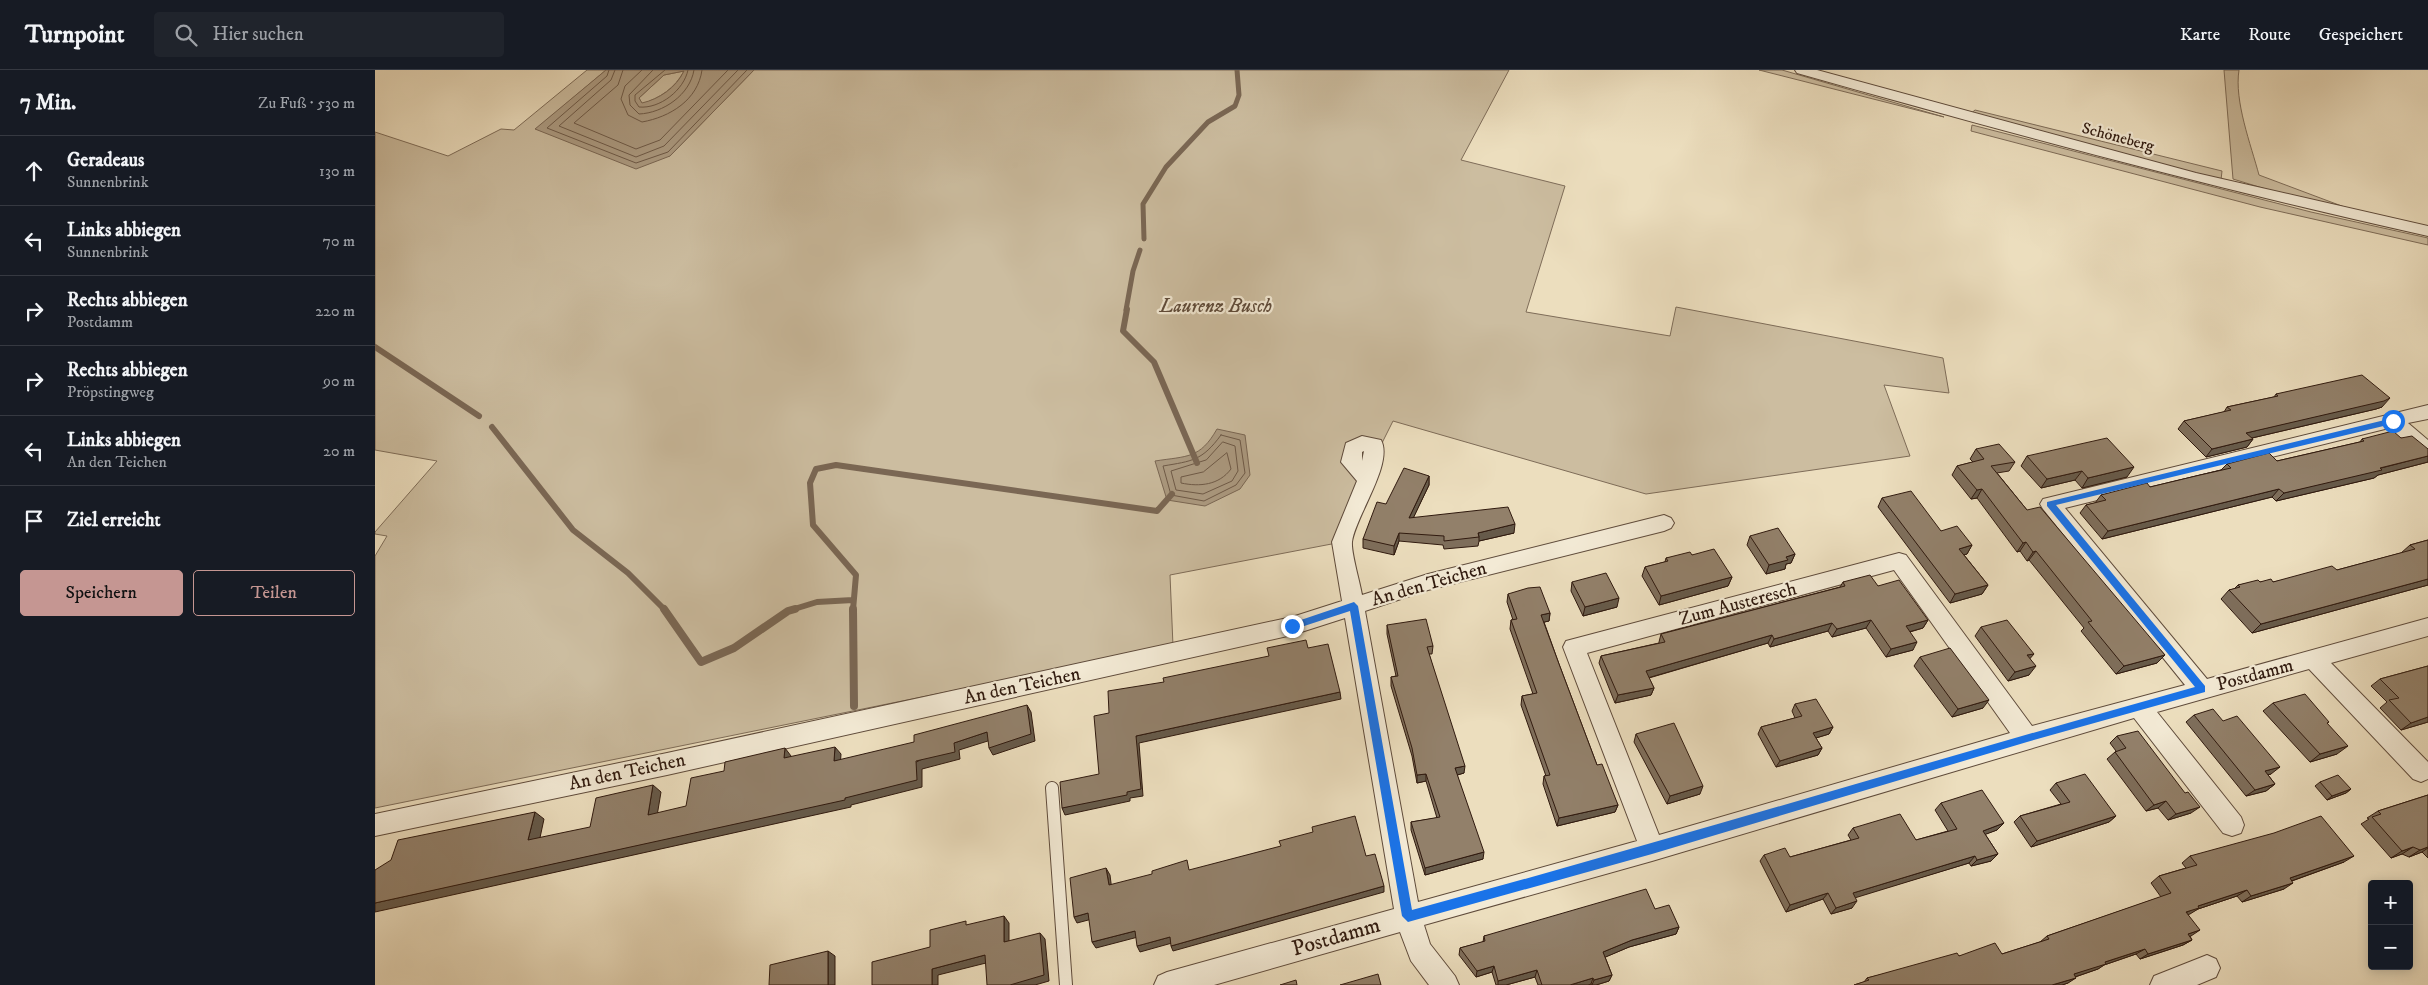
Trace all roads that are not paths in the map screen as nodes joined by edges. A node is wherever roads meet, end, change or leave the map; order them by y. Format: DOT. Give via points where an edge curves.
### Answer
graph roads {
  1 [pos="1802,70"];
  2 [pos="2428,231"];
  3 [pos="2428,412"];
  4 [pos="2393,421"];
  5 [pos="2428,452"];
  6 [pos="1367,479"];
  7 [pos="1664,523"];
  8 [pos="1354,606"];
  9 [pos="2428,627"];
  10 [pos="2313,659"];
  11 [pos="2202,689"];
  12 [pos="2139,707"];
  13 [pos="2027,738"];
  14 [pos="2421,771"];
  15 [pos="1051,788"];
  16 [pos="375,825"];
  17 [pos="2232,825"];
  18 [pos="1652,849"];
  19 [pos="1408,916"];
  20 [pos="2207,968"];
  21 [pos="1066,985"];
  22 [pos="1167,985"];
  23 [pos="1446,985"];
  24 [pos="2163,985"];
  1 -- 2 [label="street, Schöneberg" via="2288,200"];
  3 -- 4 [label="street"];
  4 -- 5 [label="street"];
  4 -- 11 [label="street" via="2050,504"];
  6 -- 8 [label="street" via="1342,542"];
  7 -- 8 [label="street, An den Teichen" via="1428,582"];
  8 -- 16 [label="street, An den Teichen" via="1292,626"];
  8 -- 19 [label="street"];
  9 -- 10 [label="street, Postdamm"];
  10 -- 11 [label="street, Postdamm"];
  10 -- 14 [label="street, Postdamm"];
  11 -- 12 [label="street, Postdamm"];
  12 -- 13 [label="street, Postdamm"];
  12 -- 17 [label="street"];
  13 -- 18 [label="street, Postdamm"];
  13 -- 18 [label="street, Zum Austeresch" via="1899,561 1574,647"];
  15 -- 21 [label="lane"];
  18 -- 19 [label="street, Postdamm"];
  19 -- 22 [label="street, Postdamm"];
  19 -- 23 [label="street" via="1420,952"];
  20 -- 24 [label="street"];
}
